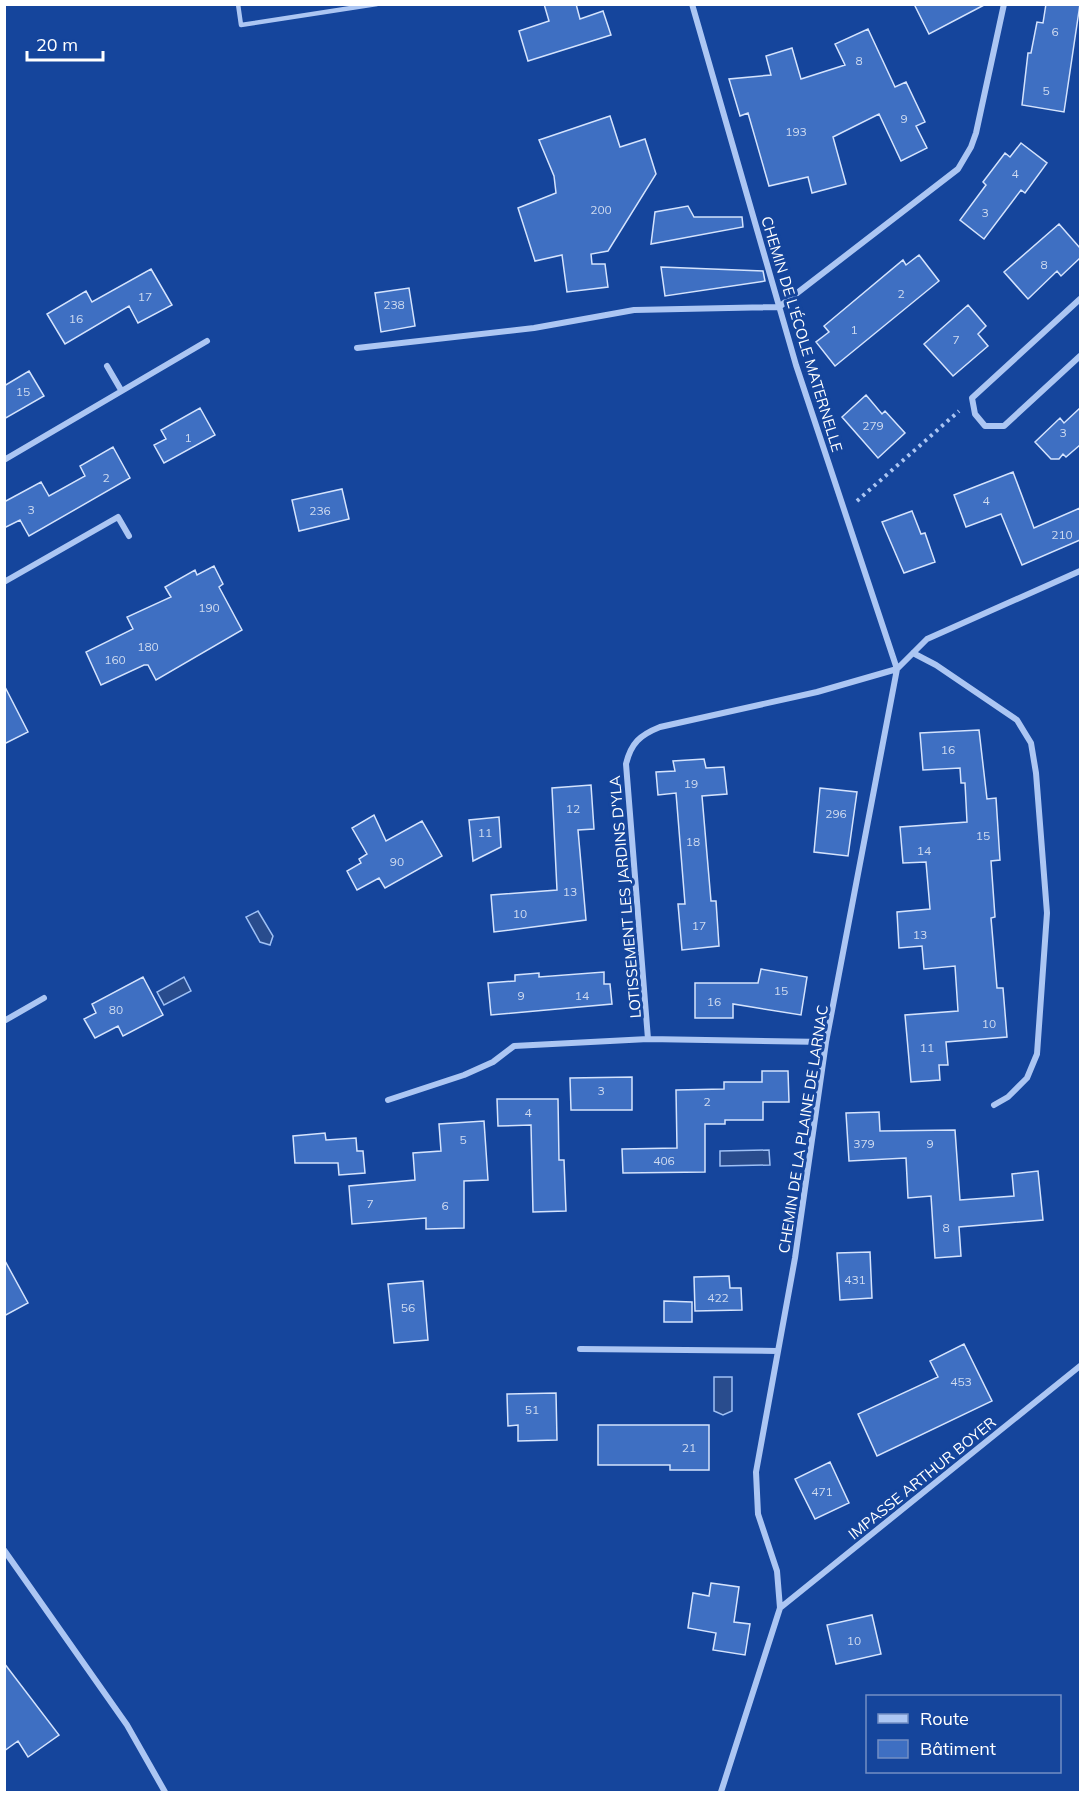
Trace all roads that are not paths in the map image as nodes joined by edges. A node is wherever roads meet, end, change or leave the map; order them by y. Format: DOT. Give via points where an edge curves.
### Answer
graph roads {
  1 [pos="238,4"];
  2 [pos="377,4"];
  3 [pos="692,4"];
  4 [pos="1004,4"];
  5 [pos="1080,299"];
  6 [pos="779,307"];
  7 [pos="207,341"];
  8 [pos="357,348"];
  9 [pos="1080,356"];
  10 [pos="107,366"];
  11 [pos="121,390"];
  12 [pos="4,460"];
  13 [pos="129,536"];
  14 [pos="1080,571"];
  15 [pos="4,582"];
  16 [pos="913,653"];
  17 [pos="897,669"];
  18 [pos="44,998"];
  19 [pos="4,1021"];
  20 [pos="648,1039"];
  21 [pos="826,1041"];
  22 [pos="388,1100"];
  23 [pos="994,1105"];
  24 [pos="580,1349"];
  25 [pos="778,1351"];
  26 [pos="1080,1366"];
  27 [pos="4,1550"];
  28 [pos="780,1608"];
  29 [pos="165,1792"];
  30 [pos="721,1792"];
  1 -- 2 [label="lane" via="241,25"];
  3 -- 6 [label="street, CHEMIN DE L'ÉCOLE MATERNELLE"];
  4 -- 6 [label="street" via="976,133 958,169"];
  5 -- 9 [label="street" via="972,398 975,414 985,426 1004,426"];
  6 -- 8 [label="street" via="634,310 534,328"];
  6 -- 17 [label="street, CHEMIN DE L'ÉCOLE MATERNELLE"];
  7 -- 11 [label="street"];
  10 -- 11 [label="street"];
  11 -- 12 [label="street"];
  13 -- 15 [label="street" via="118,517"];
  14 -- 16 [label="street" via="927,639"];
  16 -- 17 [label="street"];
  16 -- 23 [label="street" via="1017,720 1031,743 1047,914 1037,1054 1027,1078"];
  17 -- 20 [label="street, LOTISSEMENT LES JARDINS D'YLA" via="817,692 660,727 642,734 630,748 626,764"];
  17 -- 21 [label="street, CHEMIN DE LA PLAINE DE LARNAC"];
  18 -- 19 [label="street"];
  20 -- 21 [label="street, LOTISSEMENT LES JARDINS D'YLA"];
  20 -- 22 [label="street, LOTISSEMENT LES JARDINS D'YLA" via="514,1046 493,1062 464,1075"];
  21 -- 25 [label="street, CHEMIN DE LA PLAINE DE LARNAC"];
  24 -- 25 [label="street"];
  25 -- 28 [label="street, CHEMIN DE LA PLAINE DE LARNAC" via="756,1472 758,1514 777,1571"];
  26 -- 28 [label="street, IMPASSE ARTHUR BOYER"];
  27 -- 29 [label="street" via="127,1725"];
  28 -- 30 [label="street, CHEMIN DE LA PLAINE DE LARNAC"];
}
